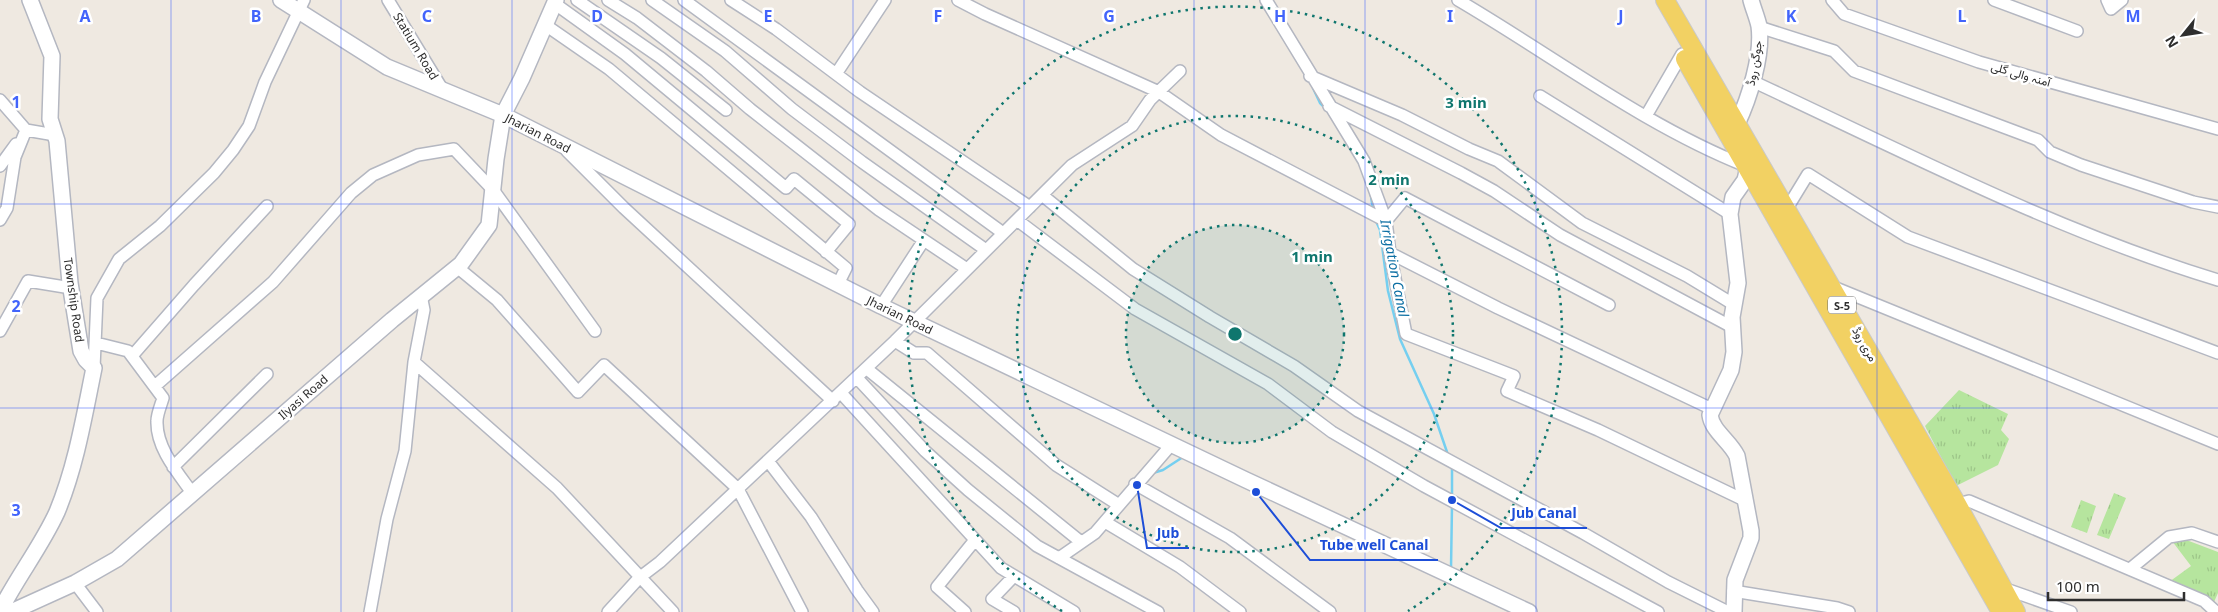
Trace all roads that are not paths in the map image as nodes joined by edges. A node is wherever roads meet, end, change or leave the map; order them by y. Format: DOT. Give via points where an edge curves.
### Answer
graph roads {
  1 [pos="30,0"];
  2 [pos="281,0"];
  3 [pos="388,0"];
  4 [pos="577,0"];
  5 [pos="608,0"];
  6 [pos="652,0"];
  7 [pos="684,0"];
  8 [pos="731,0"];
  9 [pos="958,0"];
  10 [pos="1266,0"];
  11 [pos="1458,0"];
  12 [pos="1651,0"];
  13 [pos="1665,0"];
  14 [pos="1751,0"];
  15 [pos="1832,0"];
  16 [pos="1994,0"];
  17 [pos="2107,0"];
  18 [pos="2122,0"];
  19 [pos="882,1"];
  20 [pos="555,2"];
  21 [pos="624,4"];
  22 [pos="301,6"];
  23 [pos="544,24"];
  24 [pos="1759,27"];
  25 [pos="2077,31"];
  26 [pos="1682,54"];
  27 [pos="1180,71"];
  28 [pos="836,74"];
  29 [pos="1310,76"];
  30 [pos="1752,81"];
  31 [pos="444,92"];
  32 [pos="1159,92"];
  33 [pos="1540,96"];
  34 [pos="0,100"];
  35 [pos="1329,106"];
  36 [pos="726,110"];
  37 [pos="504,115"];
  38 [pos="1646,116"];
  39 [pos="1736,124"];
  40 [pos="2218,128"];
  41 [pos="26,130"];
  42 [pos="55,135"];
  43 [pos="559,143"];
  44 [pos="0,166"];
  45 [pos="1748,167"];
  46 [pos="494,191"];
  47 [pos="1042,195"];
  48 [pos="267,206"];
  49 [pos="1030,206"];
  50 [pos="2218,207"];
  51 [pos="1786,210"];
  52 [pos="1730,214"];
  53 [pos="0,220"];
  54 [pos="1017,220"];
  55 [pos="1386,222"];
  56 [pos="1003,233"];
  57 [pos="924,240"];
  58 [pos="986,250"];
  59 [pos="826,252"];
  60 [pos="1390,253"];
  61 [pos="457,267"];
  62 [pos="967,269"];
  63 [pos="2218,280"];
  64 [pos="838,284"];
  65 [pos="1830,286"];
  66 [pos="71,288"];
  67 [pos="421,295"];
  68 [pos="1733,304"];
  69 [pos="1609,305"];
  70 [pos="881,306"];
  71 [pos="914,322"];
  72 [pos="1732,327"];
  73 [pos="0,331"];
  74 [pos="595,331"];
  75 [pos="895,342"];
  76 [pos="96,343"];
  77 [pos="2218,353"];
  78 [pos="132,356"];
  79 [pos="414,362"];
  80 [pos="94,368"];
  81 [pos="867,369"];
  82 [pos="267,374"];
  83 [pos="857,378"];
  84 [pos="155,386"];
  85 [pos="837,397"];
  86 [pos="1712,409"];
  87 [pos="1910,437"];
  88 [pos="1171,444"];
  89 [pos="2218,444"];
  90 [pos="768,461"];
  91 [pos="173,467"];
  92 [pos="1135,484"];
  93 [pos="738,489"];
  94 [pos="193,494"];
  95 [pos="1746,501"];
  96 [pos="1957,504"];
  97 [pos="1119,505"];
  98 [pos="1105,522"];
  99 [pos="976,540"];
  100 [pos="1082,542"];
  101 [pos="2218,542"];
  102 [pos="1059,558"];
  103 [pos="2130,569"];
  104 [pos="1014,576"];
  105 [pos="639,578"];
  106 [pos="75,583"];
  107 [pos="2003,588"];
  108 [pos="1733,591"];
  109 [pos="8,595"];
  110 [pos="18,610"];
  111 [pos="0,611"];
  112 [pos="97,612"];
  113 [pos="370,612"];
  114 [pos="608,612"];
  115 [pos="673,612"];
  116 [pos="802,612"];
  117 [pos="873,612"];
  118 [pos="965,612"];
  119 [pos="1014,612"];
  120 [pos="1074,612"];
  121 [pos="1158,612"];
  122 [pos="1240,612"];
  123 [pos="1330,612"];
  124 [pos="1529,612"];
  125 [pos="1658,612"];
  126 [pos="1728,612"];
  127 [pos="1734,612"];
  128 [pos="1849,612"];
  129 [pos="2000,612"];
  130 [pos="2016,612"];
  131 [pos="2071,612"];
  132 [pos="2216,612"];
  1 -- 42 [label="main road, Township Road" via="52,56 50,119"];
  2 -- 22 [label="main road, Jharian Road"];
  3 -- 31 [label="street, Statium Road"];
  4 -- 36 [label="street" via="661,58"];
  5 -- 21 [label="street"];
  6 -- 58 [label="street" via="725,51 792,109 862,162"];
  7 -- 56 [label="street"];
  8 -- 28 [label="street"];
  9 -- 32 [label="street"];
  10 -- 29 [label="street"];
  11 -- 38 [label="street"];
  12 -- 26 [label="main road, مری روڈ / S-5"];
  13 -- 39 [label="main road, مری روڈ / S-5"];
  14 -- 24 [label="main road, جوگن روڈ"];
  15 -- 40 [label="street, آمنہ والی گلی" via="1844,14 1979,62"];
  16 -- 25 [label="street"];
  17 -- 18 [label="street" via="2111,9"];
  19 -- 28 [label="street"];
  20 -- 23 [label="main road, Ilyasi Road"];
  20 -- 59 [label="street" via="625,54 786,188 794,179 849,224"];
  21 -- 57 [label="street" via="750,109 879,210"];
  22 -- 31 [label="main road, Jharian Road" via="386,67"];
  22 -- 76 [label="street" via="265,82 249,126 233,150 160,226 119,259 97,298"];
  23 -- 37 [label="main road, Ilyasi Road"];
  23 -- 59 [label="street" via="609,69"];
  24 -- 30 [label="main road, جوگن روڈ"];
  24 -- 50 [label="street" via="1834,51 1854,71 2038,140 2050,152 2080,165"];
  26 -- 38 [label="street"];
  26 -- 45 [label="main road, مری روڈ / S-5"];
  27 -- 32 [label="street"];
  28 -- 49 [label="street"];
  29 -- 35 [label="street"];
  29 -- 68 [label="street" via="1498,161 1582,223 1687,276"];
  30 -- 39 [label="main road, جوگن روڈ" via="1745,108"];
  30 -- 63 [label="street" via="2078,230 2148,258"];
  31 -- 37 [label="main road, Jharian Road"];
  32 -- 47 [label="street" via="1132,126 1072,165"];
  32 -- 55 [label="street" via="1221,135"];
  33 -- 52 [label="street"];
  34 -- 41 [label="street"];
  35 -- 55 [label="street" via="1364,161"];
  35 -- 72 [label="street" via="1461,172 1560,234"];
  37 -- 43 [label="main road, Jharian Road"];
  37 -- 46 [label="main road, Ilyasi Road"];
  38 -- 45 [label="street"];
  39 -- 51 [label="main road, مری روڈ / S-5"];
  41 -- 42 [label="street"];
  41 -- 44 [label="street"];
  41 -- 53 [label="street" via="15,157 7,208"];
  42 -- 66 [label="main road, Township Road"];
  43 -- 64 [label="main road, Jharian Road"];
  43 -- 85 [label="street" via="624,208"];
  45 -- 52 [label="main road" via="1745,180 1733,197"];
  45 -- 87 [label="main road, مری روڈ / S-5" via="1778,224"];
  46 -- 61 [label="main road, Ilyasi Road" via="490,225"];
  46 -- 74 [label="street"];
  46 -- 84 [label="street" via="454,149 418,155 373,175 351,193 273,282"];
  47 -- 49 [label="street"];
  47 -- 126 [label="street" via="1133,269 1294,366 1358,411"];
  48 -- 78 [label="street"];
  49 -- 54 [label="street"];
  51 -- 65 [label="main road, مری روڈ / S-5"];
  51 -- 77 [label="street" via="1808,174 1908,236"];
  52 -- 68 [label="main road" via="1738,283"];
  54 -- 56 [label="street"];
  54 -- 125 [label="street" via="1135,308 1268,384 1332,432 1424,486"];
  55 -- 60 [label="street"];
  55 -- 69 [label="street" via="1405,198"];
  56 -- 58 [label="street"];
  57 -- 62 [label="street"];
  57 -- 70 [label="street"];
  58 -- 62 [label="street"];
  59 -- 64 [label="street" via="846,268"];
  60 -- 86 [label="street"];
  60 -- 95 [label="street" via="1406,334 1514,376 1507,391 1598,430"];
  61 -- 67 [label="main road, Ilyasi Road"];
  61 -- 93 [label="street" via="497,300 578,392 604,365"];
  62 -- 71 [label="street"];
  64 -- 70 [label="main road, Jharian Road"];
  65 -- 87 [label="main road, مری روڈ / S-5"];
  65 -- 89 [label="street"];
  66 -- 73 [label="street" via="28,281"];
  66 -- 80 [label="main road, Township Road" via="81,351"];
  67 -- 79 [label="street" via="424,310"];
  67 -- 94 [label="main road, Ilyasi Road"];
  68 -- 72 [label="main road"];
  70 -- 71 [label="main road, Jharian Road"];
  71 -- 75 [label="street"];
  71 -- 88 [label="main road, Jharian Road"];
  72 -- 86 [label="main road" via="1734,352 1731,370"];
  75 -- 81 [label="street"];
  75 -- 97 [label="street" via="914,352 927,354 1056,465"];
  76 -- 78 [label="street" via="128,351"];
  76 -- 80 [label="street"];
  78 -- 84 [label="street"];
  79 -- 105 [label="street" via="557,488"];
  79 -- 113 [label="street" via="404,451 387,519"];
  80 -- 109 [label="main road" via="72,473 33,558"];
  81 -- 83 [label="street"];
  81 -- 100 [label="street"];
  82 -- 91 [label="street"];
  83 -- 85 [label="street"];
  83 -- 102 [label="street" via="925,451 968,490 1037,546"];
  84 -- 91 [label="street" via="163,398 157,421 162,445"];
  85 -- 90 [label="street"];
  85 -- 99 [label="street"];
  86 -- 95 [label="main road" via="1710,420 1736,456"];
  87 -- 96 [label="main road, مری روڈ / S-5"];
  87 -- 129 [label="main road, مری روڈ / S-5"];
  88 -- 92 [label="street"];
  88 -- 124 [label="main road, Jharian Road"];
  90 -- 93 [label="street"];
  90 -- 117 [label="street" via="811,517"];
  91 -- 94 [label="street"];
  92 -- 97 [label="street"];
  92 -- 123 [label="street" via="1230,538"];
  93 -- 105 [label="street"];
  93 -- 116 [label="street"];
  94 -- 106 [label="main road, Ilyasi Road" via="117,559"];
  95 -- 108 [label="main road" via="1751,538 1736,573"];
  96 -- 103 [label="street" via="1969,501"];
  96 -- 107 [label="main road, مری روڈ / S-5"];
  97 -- 98 [label="street"];
  98 -- 100 [label="street"];
  98 -- 122 [label="street" via="1180,568"];
  99 -- 104 [label="street" via="1001,568"];
  99 -- 118 [label="street" via="937,587"];
  100 -- 102 [label="street"];
  101 -- 103 [label="street" via="2192,533 2169,537"];
  102 -- 121 [label="street"];
  103 -- 132 [label="street" via="2204,601"];
  104 -- 119 [label="street" via="992,599"];
  104 -- 120 [label="street"];
  105 -- 114 [label="street"];
  105 -- 115 [label="street"];
  106 -- 110 [label="main road, Ilyasi Road"];
  106 -- 112 [label="street"];
  107 -- 130 [label="main road, مری روڈ / S-5"];
  107 -- 131 [label="street"];
  108 -- 127 [label="main road"];
  108 -- 128 [label="street"];
  109 -- 110 [label="street"];
  109 -- 111 [label="main road"];
}
